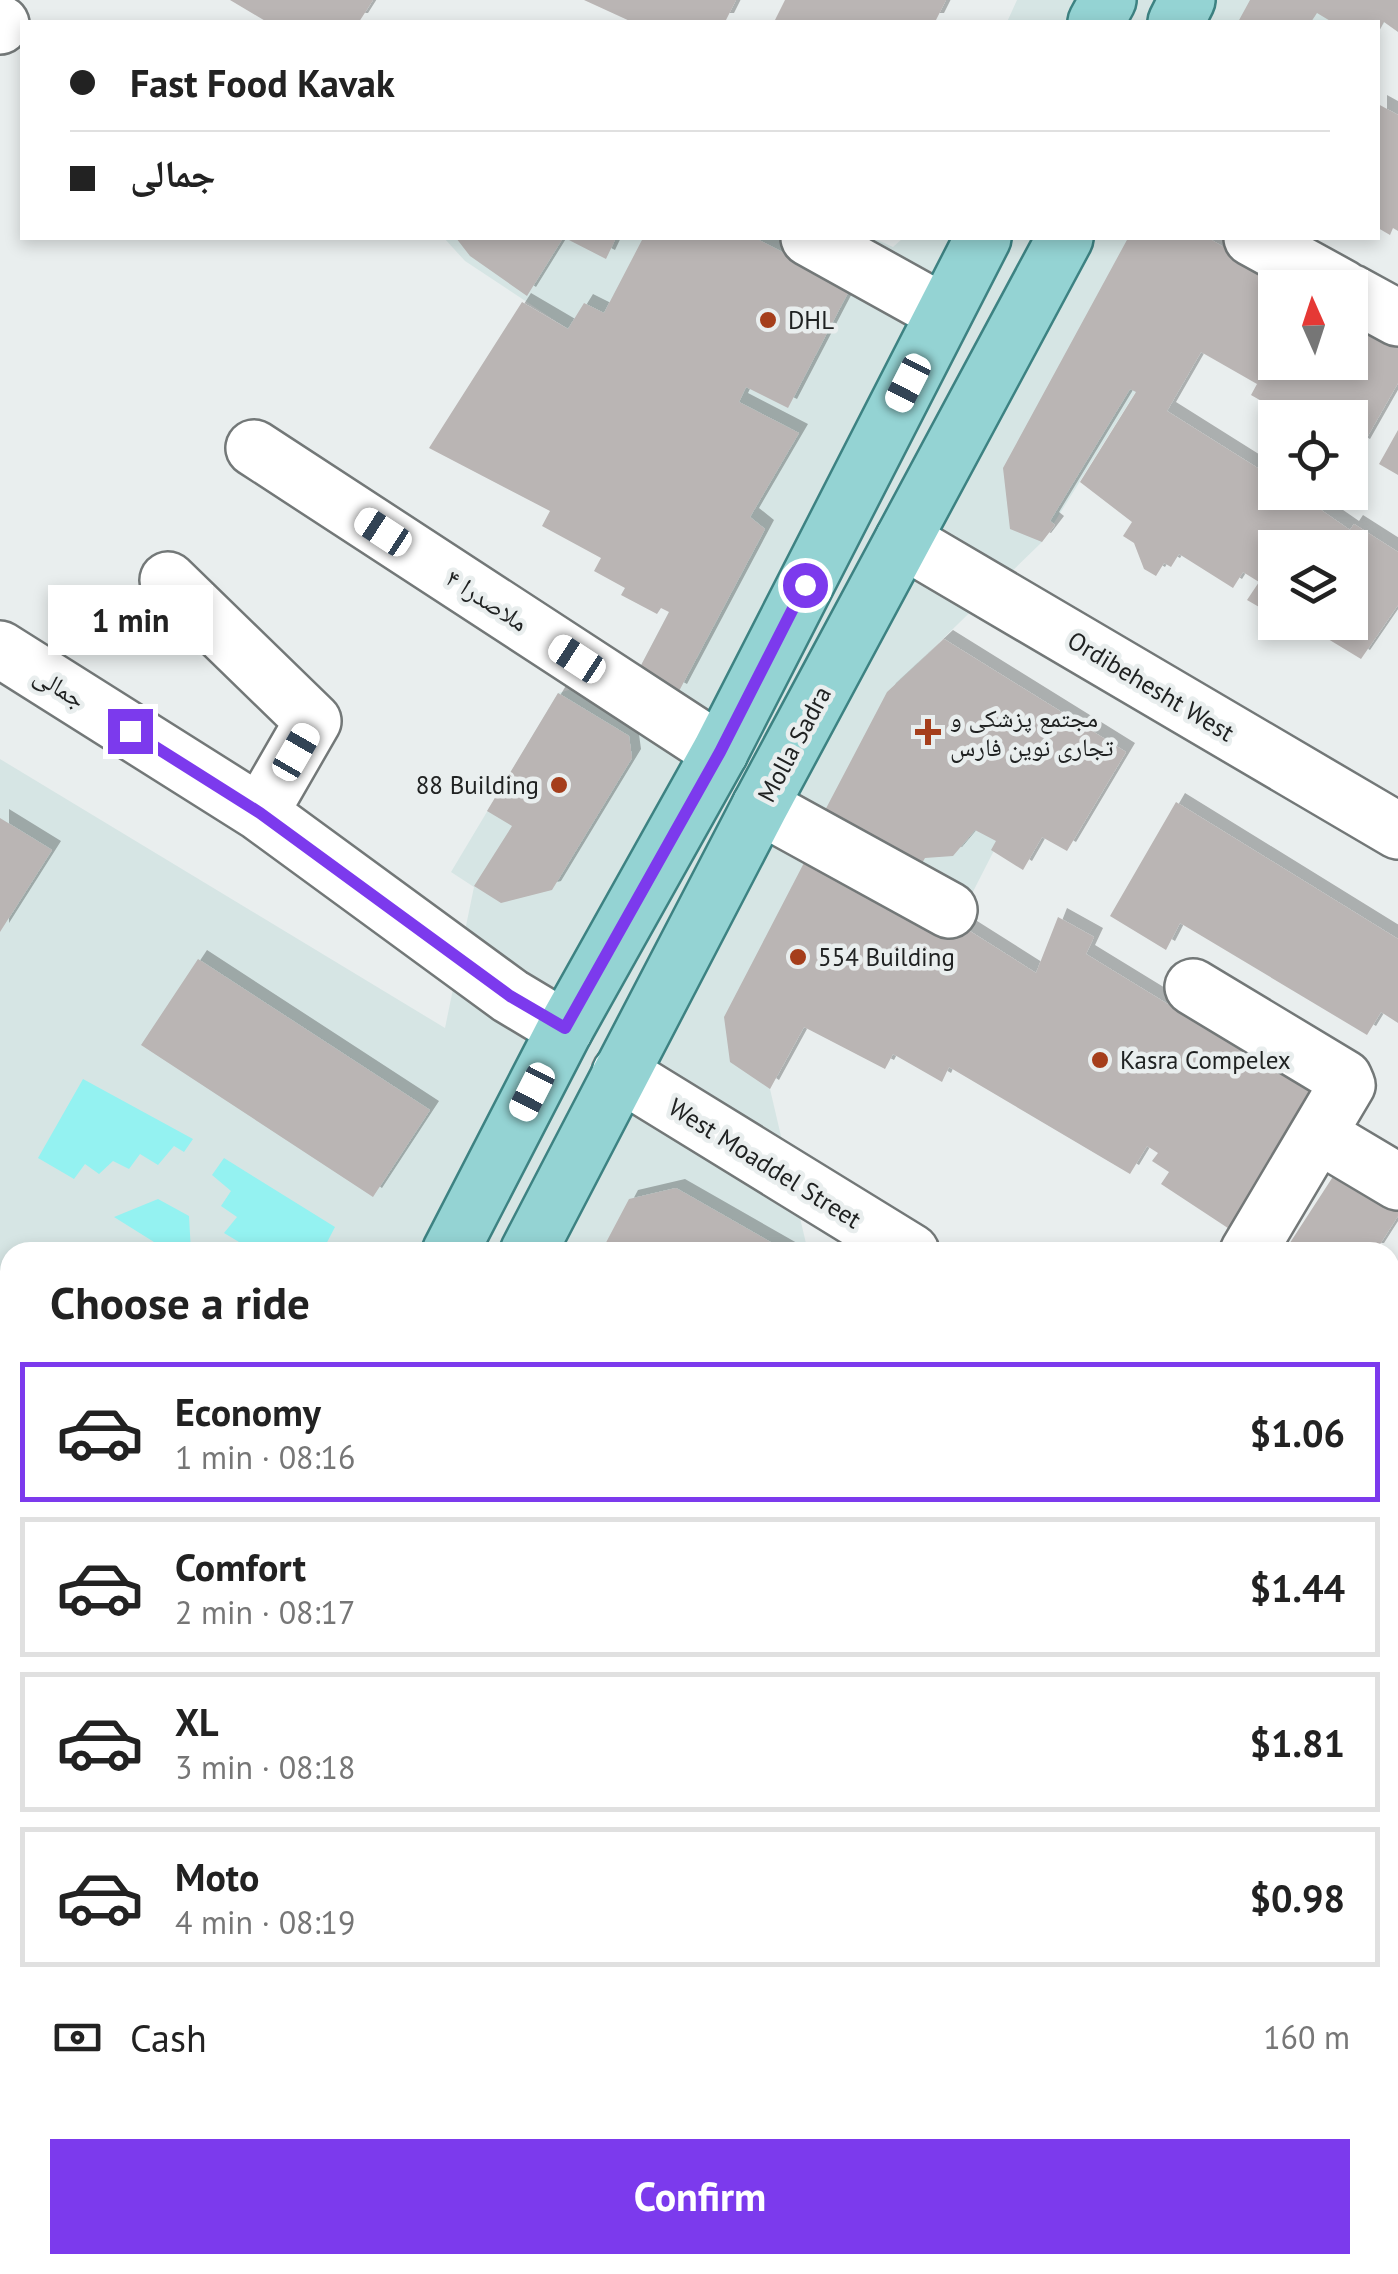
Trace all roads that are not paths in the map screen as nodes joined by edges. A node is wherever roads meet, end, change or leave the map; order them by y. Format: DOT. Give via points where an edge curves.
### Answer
graph roads {
  1 [pos="813,240"];
  2 [pos="982,240"];
  3 [pos="1065,240"];
  4 [pos="1256,240"];
  5 [pos="1310,270"];
  6 [pos="1368,302"];
  7 [pos="944,313"];
  8 [pos="1398,318"];
  9 [pos="254,448"];
  10 [pos="903,540"];
  11 [pos="168,580"];
  12 [pos="0,649"];
  13 [pos="720,752"];
  14 [pos="760,806"];
  15 [pos="260,813"];
  16 [pos="1398,832"];
  17 [pos="949,910"];
  18 [pos="1193,987"];
  19 [pos="565,1028"];
  20 [pos="620,1073"];
  21 [pos="1320,1135"];
  22 [pos="1398,1182"];
  23 [pos="455,1242"];
  24 [pos="533,1242"];
  25 [pos="894,1242"];
  26 [pos="1254,1242"];
  1 -- 7 [label="street"];
  2 -- 7 [label="main road"];
  3 -- 10 [label="main road, Molla Sadra"];
  4 -- 5 [label="street"];
  6 -- 8 [label="street"];
  7 -- 13 [label="main road"];
  9 -- 13 [label="street, ۴ ملاصدرا"];
  10 -- 14 [label="main road, Molla Sadra"];
  10 -- 16 [label="street, Ordibehesht West"];
  11 -- 15 [label="street" via="313,721"];
  12 -- 15 [label="street, جمالی"];
  13 -- 19 [label="main road"];
  14 -- 17 [label="street"];
  14 -- 20 [label="main road, Molla Sadra"];
  15 -- 19 [label="street, جمالی" via="510,996"];
  18 -- 21 [label="street" via="1344,1078 1347,1085"];
  19 -- 23 [label="main road"];
  20 -- 24 [label="main road, Molla Sadra"];
  20 -- 25 [label="street, West Moaddel Street"];
  21 -- 22 [label="street"];
  21 -- 26 [label="street"];
}
